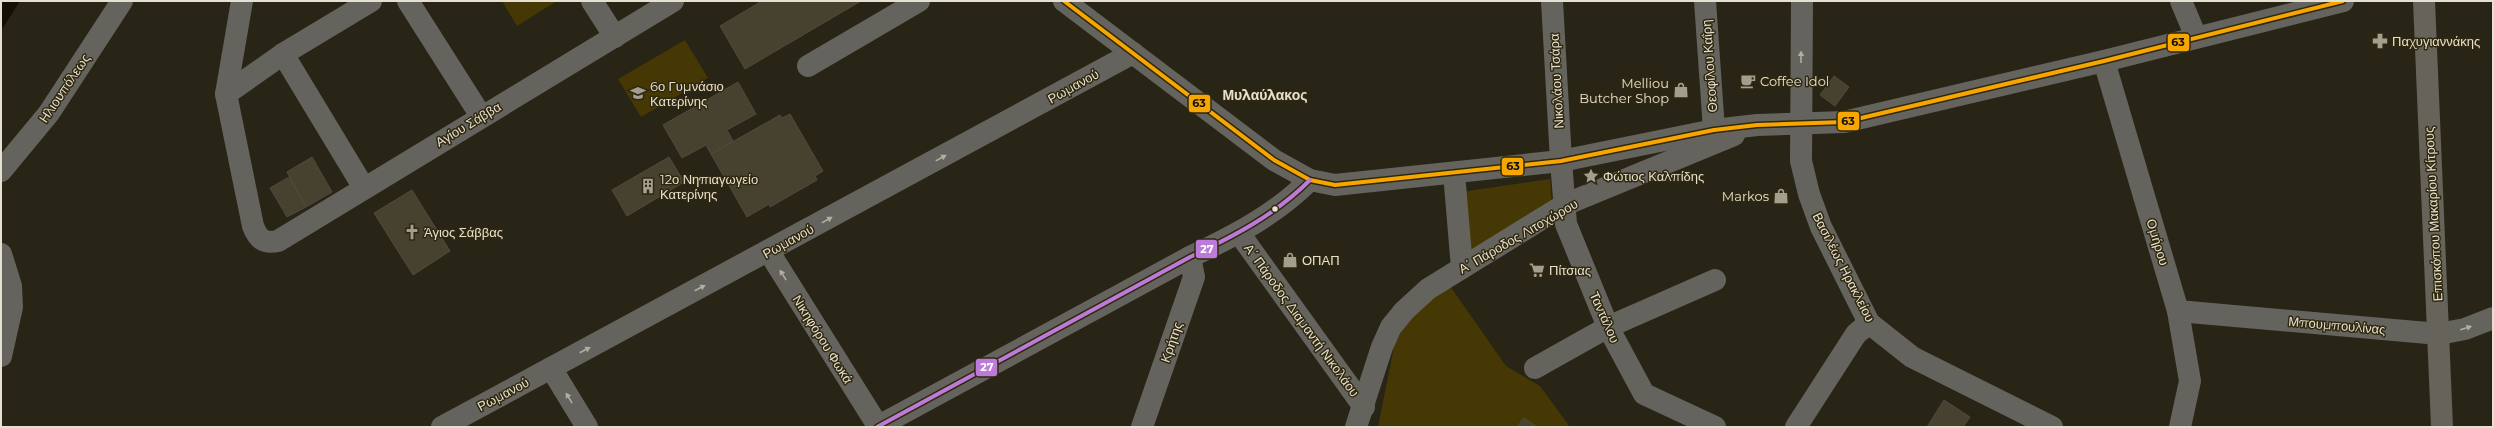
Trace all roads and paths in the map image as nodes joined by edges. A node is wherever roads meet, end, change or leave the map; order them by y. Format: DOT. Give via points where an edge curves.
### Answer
graph roads {
  1 [pos="122,1"];
  2 [pos="242,1"];
  3 [pos="371,1"];
  4 [pos="408,1"];
  5 [pos="592,1"];
  6 [pos="673,1"];
  7 [pos="919,1"];
  8 [pos="1064,1"];
  9 [pos="1552,1"];
  10 [pos="1704,1"];
  11 [pos="1802,1"];
  12 [pos="2181,1"];
  13 [pos="2342,1"];
  14 [pos="2424,1"];
  15 [pos="615,37"];
  16 [pos="2196,37"];
  17 [pos="1133,53"];
  18 [pos="284,54"];
  19 [pos="2104,61"];
  20 [pos="808,66"];
  21 [pos="226,94"];
  22 [pos="481,116"];
  23 [pos="1800,124"];
  24 [pos="1757,125"];
  25 [pos="1714,130"];
  26 [pos="1560,161"];
  27 [pos="1,171"];
  28 [pos="1454,173"];
  29 [pos="1310,180"];
  30 [pos="364,188"];
  31 [pos="1564,206"];
  32 [pos="1239,233"];
  33 [pos="769,252"];
  34 [pos="1,254"];
  35 [pos="1190,257"];
  36 [pos="1462,268"];
  37 [pos="1715,280"];
  38 [pos="2178,311"];
  39 [pos="2493,318"];
  40 [pos="1869,323"];
  41 [pos="1608,327"];
  42 [pos="2439,334"];
  43 [pos="1,356"];
  44 [pos="551,368"];
  45 [pos="1535,368"];
  46 [pos="1364,407"];
  47 [pos="442,427"];
  48 [pos="586,427"];
  49 [pos="877,427"];
  50 [pos="1142,427"];
  51 [pos="1356,427"];
  52 [pos="1714,427"];
  53 [pos="1796,427"];
  54 [pos="2052,427"];
  55 [pos="2180,427"];
  56 [pos="2442,427"];
  1 -- 27 [label="street, Ηλιουπόλεως" via="49,114"];
  2 -- 21 [label="street"];
  3 -- 18 [label="street"];
  4 -- 22 [label="street"];
  5 -- 15 [label="street"];
  6 -- 15 [label="street, Αγίου Σάββα"];
  7 -- 20 [label="street"];
  8 -- 17 [label="street"];
  9 -- 26 [label="street, Νικολάου Τσάρα"];
  10 -- 25 [label="street, Θεοφίλου Καΐρη"];
  23 -- 11 [label="street, Βασιλέως Ηρακλείου, one-way"];
  12 -- 16 [label="street"];
  13 -- 16 [label="street"];
  14 -- 42 [label="main road, Επισκόπου Μακαρίου Κίτρους"];
  15 -- 22 [label="street, Αγίου Σάββα"];
  16 -- 19 [label="street"];
  17 -- 29 [label="street" via="1274,160"];
  33 -- 17 [label="street, Ρωμανού, one-way"];
  18 -- 21 [label="street"];
  18 -- 30 [label="street"];
  19 -- 23 [label="street" via="1844,122"];
  19 -- 38 [label="street, Ομήρου"];
  21 -- 30 [label="street, Αγίου Σάββα" via="253,226 263,241 278,241"];
  22 -- 30 [label="street, Αγίου Σάββα"];
  23 -- 24 [label="street"];
  23 -- 40 [label="street, Βασιλέως Ηρακλείου" via="1801,161 1809,194 1821,227"];
  24 -- 25 [label="street"];
  24 -- 31 [label="street, Α΄ Πάροδος Λιτοχώρου"];
  25 -- 26 [label="street"];
  26 -- 28 [label="street"];
  26 -- 31 [label="street, Ταντάλου"];
  28 -- 29 [label="street" via="1335,185"];
  28 -- 36 [label="street"];
  29 -- 32 [label="street" via="1279,208"];
  31 -- 36 [label="street, Α΄ Πάροδος Λιτοχώρου"];
  31 -- 41 [label="street, Ταντάλου" via="1566,224"];
  32 -- 35 [label="street"];
  32 -- 46 [label="street, Α΄ Πάροδος Διαμαντή Νικολάου"];
  44 -- 33 [label="street, Ρωμανού, one-way"];
  49 -- 33 [label="street, Νικηφόρου Φωκά, one-way"];
  34 -- 43 [label="street" via="11,286 12,307"];
  35 -- 49 [label="street"];
  35 -- 50 [label="street, Κρήτης" via="1194,277"];
  36 -- 46 [label="street, Α΄ Πάροδος Λιτοχώρου" via="1428,289 1391,327 1382,347"];
  37 -- 41 [label="street"];
  38 -- 42 [label="street, Μπουμπουλίνας"];
  38 -- 55 [label="street, Ομήρου" via="2190,381"];
  42 -- 39 [label="street, Μπουμπουλίνας, one-way" via="2465,329"];
  40 -- 53 [label="street" via="1856,334"];
  40 -- 54 [label="street, Βασιλέως Ηρακλείου" via="1912,357"];
  41 -- 45 [label="street"];
  41 -- 52 [label="street, Ταντάλου" via="1644,394"];
  42 -- 56 [label="main road, Επισκόπου Μακαρίου Κίτρους"];
  44 -- 47 [label="street, Ρωμανού"];
  48 -- 44 [label="street, one-way"];
  46 -- 51 [label="street, Α΄ Πάροδος Λιτοχώρου"];
}
